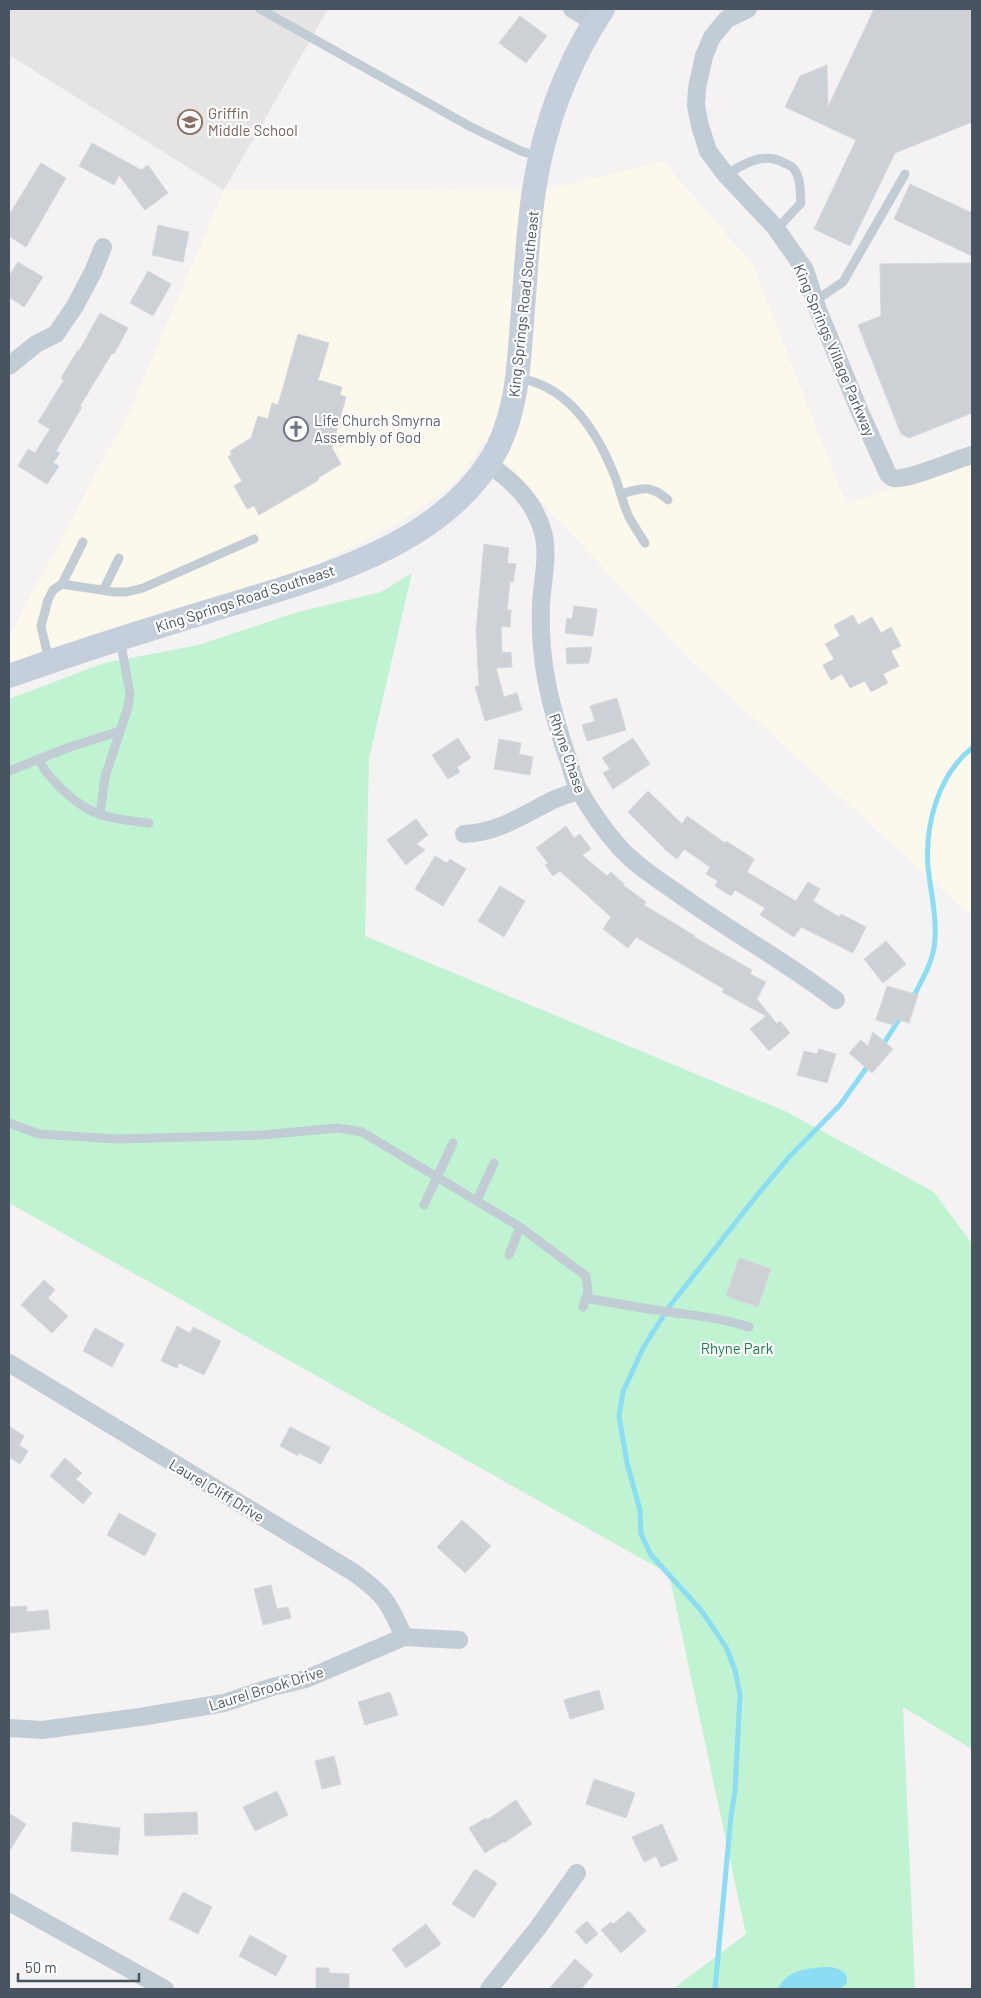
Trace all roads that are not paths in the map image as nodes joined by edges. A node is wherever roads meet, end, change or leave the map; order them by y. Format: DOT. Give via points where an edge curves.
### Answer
graph roads {
  1 [pos="260,9"];
  2 [pos="572,9"];
  3 [pos="748,9"];
  4 [pos="598,15"];
  5 [pos="540,157"];
  6 [pos="905,174"];
  7 [pos="726,176"];
  8 [pos="777,229"];
  9 [pos="103,247"];
  10 [pos="815,301"];
  11 [pos="9,366"];
  12 [pos="518,378"];
  13 [pos="972,454"];
  14 [pos="488,464"];
  15 [pos="620,494"];
  16 [pos="668,500"];
  17 [pos="254,539"];
  18 [pos="83,542"];
  19 [pos="645,543"];
  20 [pos="119,558"];
  21 [pos="62,584"];
  22 [pos="104,589"];
  23 [pos="120,639"];
  24 [pos="50,662"];
  25 [pos="9,676"];
  26 [pos="120,731"];
  27 [pos="38,760"];
  28 [pos="9,771"];
  29 [pos="579,790"];
  30 [pos="100,815"];
  31 [pos="149,823"];
  32 [pos="464,834"];
  33 [pos="836,1000"];
  34 [pos="9,1123"];
  35 [pos="453,1143"];
  36 [pos="494,1164"];
  37 [pos="436,1176"];
  38 [pos="477,1200"];
  39 [pos="424,1205"];
  40 [pos="520,1227"];
  41 [pos="509,1255"];
  42 [pos="749,1327"];
  43 [pos="9,1363"];
  44 [pos="404,1637"];
  45 [pos="459,1640"];
  46 [pos="9,1728"];
  47 [pos="577,1873"];
  48 [pos="9,1902"];
  49 [pos="165,1989"];
  50 [pos="490,1989"];
  1 -- 5 [label="lane" via="471,127"];
  2 -- 4 [label="street"];
  3 -- 7 [label="street, King Springs Village Parkway" via="728,19 712,37 697,88 696,106 708,151"];
  4 -- 5 [label="street, King Springs Road Southeast" via="565,80"];
  5 -- 12 [label="street, King Springs Road Southeast" via="531,222"];
  6 -- 10 [label="lane" via="843,282"];
  7 -- 8 [label="street, King Springs Village Parkway"];
  7 -- 8 [label="lane" via="743,164 762,158 778,159 793,168 800,184 801,203"];
  8 -- 10 [label="street, King Springs Village Parkway" via="805,270"];
  9 -- 11 [label="street" via="80,297 56,334 36,344"];
  10 -- 13 [label="street, King Springs Village Parkway" via="891,478 910,476"];
  12 -- 14 [label="street, King Springs Road Southeast" via="505,431"];
  12 -- 15 [label="lane" via="550,389 570,403 591,427"];
  14 -- 23 [label="street, King Springs Road Southeast" via="452,507 393,545 301,582"];
  14 -- 29 [label="street, Rhyne Chase" via="532,504 545,539 542,658 551,703"];
  15 -- 16 [label="lane" via="644,488 652,489"];
  15 -- 19 [label="lane" via="628,516"];
  17 -- 22 [label="lane" via="143,588 127,592"];
  18 -- 21 [label="lane"];
  20 -- 22 [label="lane"];
  21 -- 22 [label="lane"];
  21 -- 24 [label="lane" via="52,590 41,626"];
  23 -- 24 [label="street, King Springs Road Southeast"];
  23 -- 26 [label="lane" via="130,694"];
  24 -- 25 [label="street, King Springs Road Southeast"];
  26 -- 27 [label="lane"];
  26 -- 30 [label="lane" via="105,777"];
  27 -- 28 [label="lane"];
  27 -- 30 [label="lane" via="46,773 84,807"];
  29 -- 32 [label="street" via="500,827 479,834"];
  29 -- 33 [label="street, Rhyne Chase" via="620,848 654,877"];
  30 -- 31 [label="lane"];
  34 -- 37 [label="lane" via="39,1134 116,1139 338,1128 362,1132"];
  35 -- 37 [label="lane"];
  36 -- 38 [label="lane"];
  37 -- 38 [label="lane"];
  37 -- 39 [label="lane"];
  38 -- 40 [label="lane"];
  40 -- 41 [label="lane"];
  40 -- 42 [label="lane" via="586,1276 588,1291 584,1303 707,1316"];
  43 -- 44 [label="street, Laurel Cliff Drive" via="353,1572 385,1598"];
  44 -- 45 [label="street, Laurel Brook Drive"];
  44 -- 46 [label="street, Laurel Brook Drive" via="306,1679 224,1703 42,1730"];
  47 -- 50 [label="street"];
  48 -- 49 [label="street"];
}
